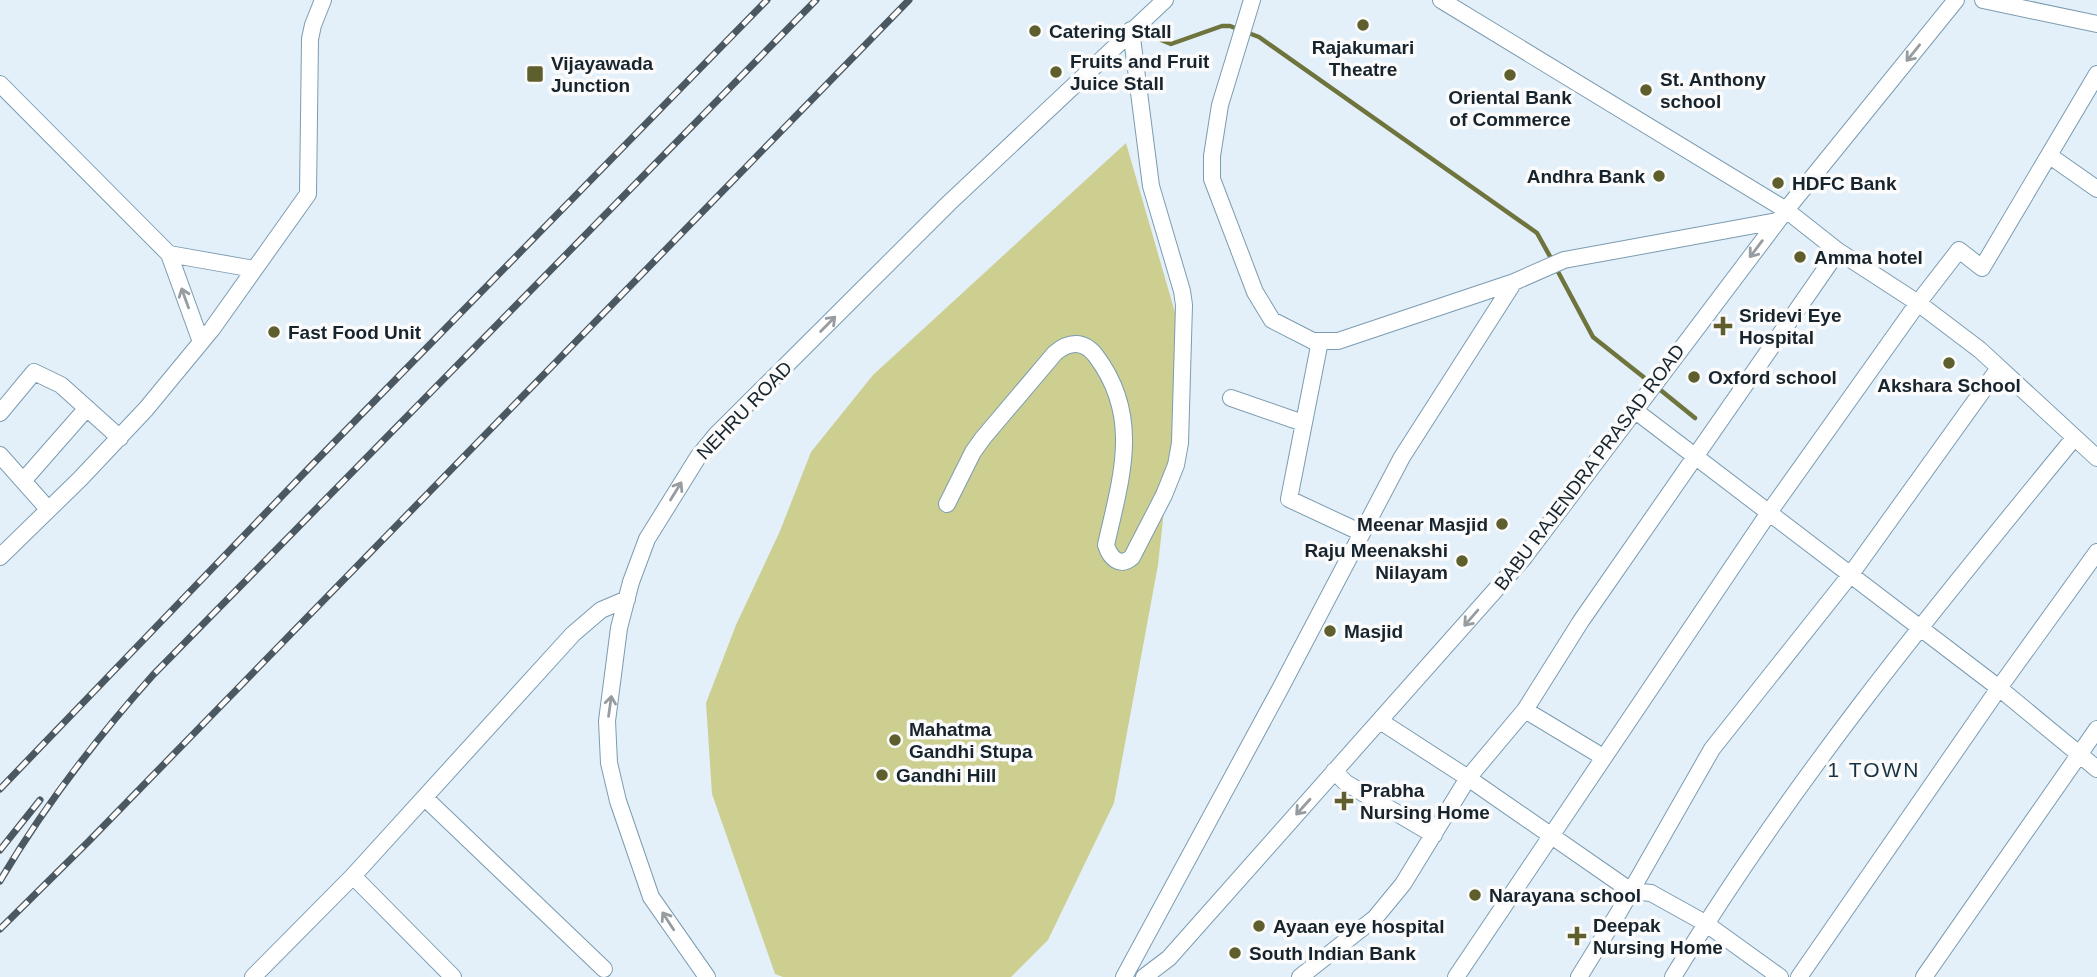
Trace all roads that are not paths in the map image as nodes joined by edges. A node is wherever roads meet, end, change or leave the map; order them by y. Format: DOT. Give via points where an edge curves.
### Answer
graph roads {
  1 [pos="323,0"];
  2 [pos="1165,0"];
  3 [pos="1441,0"];
  4 [pos="1956,0"];
  5 [pos="1983,0"];
  6 [pos="1250,7"];
  7 [pos="2097,24"];
  8 [pos="1131,30"];
  9 [pos="2097,74"];
  10 [pos="0,84"];
  11 [pos="2050,156"];
  12 [pos="2097,189"];
  13 [pos="1781,215"];
  14 [pos="1838,250"];
  15 [pos="169,254"];
  16 [pos="254,269"];
  17 [pos="1514,282"];
  18 [pos="1918,303"];
  19 [pos="1320,341"];
  20 [pos="201,342"];
  21 [pos="1998,368"];
  22 [pos="1231,398"];
  23 [pos="87,408"];
  24 [pos="1633,409"];
  25 [pos="0,413"];
  26 [pos="1303,423"];
  27 [pos="120,438"];
  28 [pos="2074,438"];
  29 [pos="0,455"];
  30 [pos="1696,456"];
  31 [pos="2097,458"];
  32 [pos="23,481"];
  33 [pos="947,504"];
  34 [pos="48,509"];
  35 [pos="1770,511"];
  36 [pos="1362,533"];
  37 [pos="2097,552"];
  38 [pos="0,557"];
  39 [pos="1851,573"];
  40 [pos="626,599"];
  41 [pos="1919,626"];
  42 [pos="1999,688"];
  43 [pos="1525,710"];
  44 [pos="1380,721"];
  45 [pos="2097,729"];
  46 [pos="2078,754"];
  47 [pos="1603,757"];
  48 [pos="2097,769"];
  49 [pos="1335,772"];
  50 [pos="1468,778"];
  51 [pos="425,798"];
  52 [pos="1434,835"];
  53 [pos="1550,836"];
  54 [pos="353,876"];
  55 [pos="1631,891"];
  56 [pos="1705,923"];
  57 [pos="602,971"];
  58 [pos="253,977"];
  59 [pos="453,977"];
  60 [pos="707,977"];
  61 [pos="1124,977"];
  62 [pos="1144,977"];
  63 [pos="1300,977"];
  64 [pos="1456,977"];
  65 [pos="1579,977"];
  66 [pos="1673,977"];
  67 [pos="1780,977"];
  68 [pos="1799,977"];
  69 [pos="1924,977"];
  1 -- 16 [label="street" via="310,39 308,194"];
  2 -- 8 [label="street, NEHRU ROAD"];
  3 -- 13 [label="street"];
  4 -- 13 [label="street, BABU RAJENDRA PRASAD ROAD, one-way"];
  5 -- 7 [label="street"];
  6 -- 19 [label="street" via="1220,105 1212,179 1255,292 1272,320"];
  8 -- 33 [label="street" via="1151,186 1184,305 1181,443 1176,465 1132,556 1122,562 1113,559 1106,545 1123,462 1120,403 1111,376 1091,350 1065,344 983,438"];
  40 -- 8 [label="street, NEHRU ROAD, one-way" via="647,539 716,435"];
  9 -- 11 [label="street"];
  10 -- 15 [label="street"];
  11 -- 12 [label="street"];
  11 -- 18 [label="street" via="1982,268 1959,250"];
  13 -- 14 [label="street"];
  13 -- 17 [label="street" via="1564,260"];
  13 -- 24 [label="street, BABU RAJENDRA PRASAD ROAD, one-way"];
  14 -- 18 [label="street"];
  14 -- 30 [label="street"];
  15 -- 16 [label="street"];
  20 -- 15 [label="street, one-way"];
  16 -- 20 [label="street"];
  17 -- 19 [label="street" via="1338,341"];
  17 -- 36 [label="street" via="1402,457"];
  18 -- 21 [label="street"];
  18 -- 35 [label="street"];
  19 -- 26 [label="street"];
  20 -- 27 [label="street"];
  21 -- 28 [label="street"];
  21 -- 39 [label="street"];
  22 -- 26 [label="street"];
  23 -- 25 [label="street" via="61,385 34,372"];
  23 -- 27 [label="street"];
  23 -- 32 [label="street"];
  24 -- 30 [label="street"];
  24 -- 44 [label="street, BABU RAJENDRA PRASAD ROAD, one-way" via="1522,560"];
  26 -- 36 [label="street" via="1289,499"];
  27 -- 34 [label="street"];
  28 -- 31 [label="street"];
  28 -- 41 [label="street"];
  29 -- 32 [label="street"];
  30 -- 35 [label="street"];
  30 -- 43 [label="street"];
  32 -- 34 [label="street"];
  34 -- 38 [label="street"];
  35 -- 39 [label="street"];
  35 -- 47 [label="street"];
  36 -- 61 [label="street"];
  37 -- 42 [label="street"];
  39 -- 41 [label="street"];
  39 -- 55 [label="street" via="1712,749"];
  40 -- 51 [label="street" via="601,610 572,634"];
  60 -- 40 [label="street, NEHRU ROAD, one-way" via="651,897 609,764 607,721"];
  41 -- 42 [label="street"];
  41 -- 56 [label="street"];
  42 -- 46 [label="street"];
  42 -- 68 [label="street"];
  43 -- 47 [label="street"];
  43 -- 50 [label="street"];
  44 -- 49 [label="street, BABU RAJENDRA PRASAD ROAD"];
  44 -- 50 [label="street"];
  45 -- 46 [label="street"];
  46 -- 48 [label="street"];
  46 -- 69 [label="street"];
  47 -- 53 [label="street"];
  49 -- 52 [label="street"];
  49 -- 62 [label="street, BABU RAJENDRA PRASAD ROAD, one-way" via="1169,958"];
  50 -- 52 [label="street"];
  50 -- 53 [label="street"];
  51 -- 54 [label="street"];
  51 -- 57 [label="street"];
  52 -- 63 [label="street" via="1404,884 1375,918"];
  53 -- 55 [label="street"];
  53 -- 64 [label="street"];
  54 -- 58 [label="street"];
  54 -- 59 [label="street"];
  55 -- 56 [label="street" via="1651,893"];
  55 -- 65 [label="street"];
  56 -- 66 [label="street"];
  56 -- 67 [label="street"];
}
